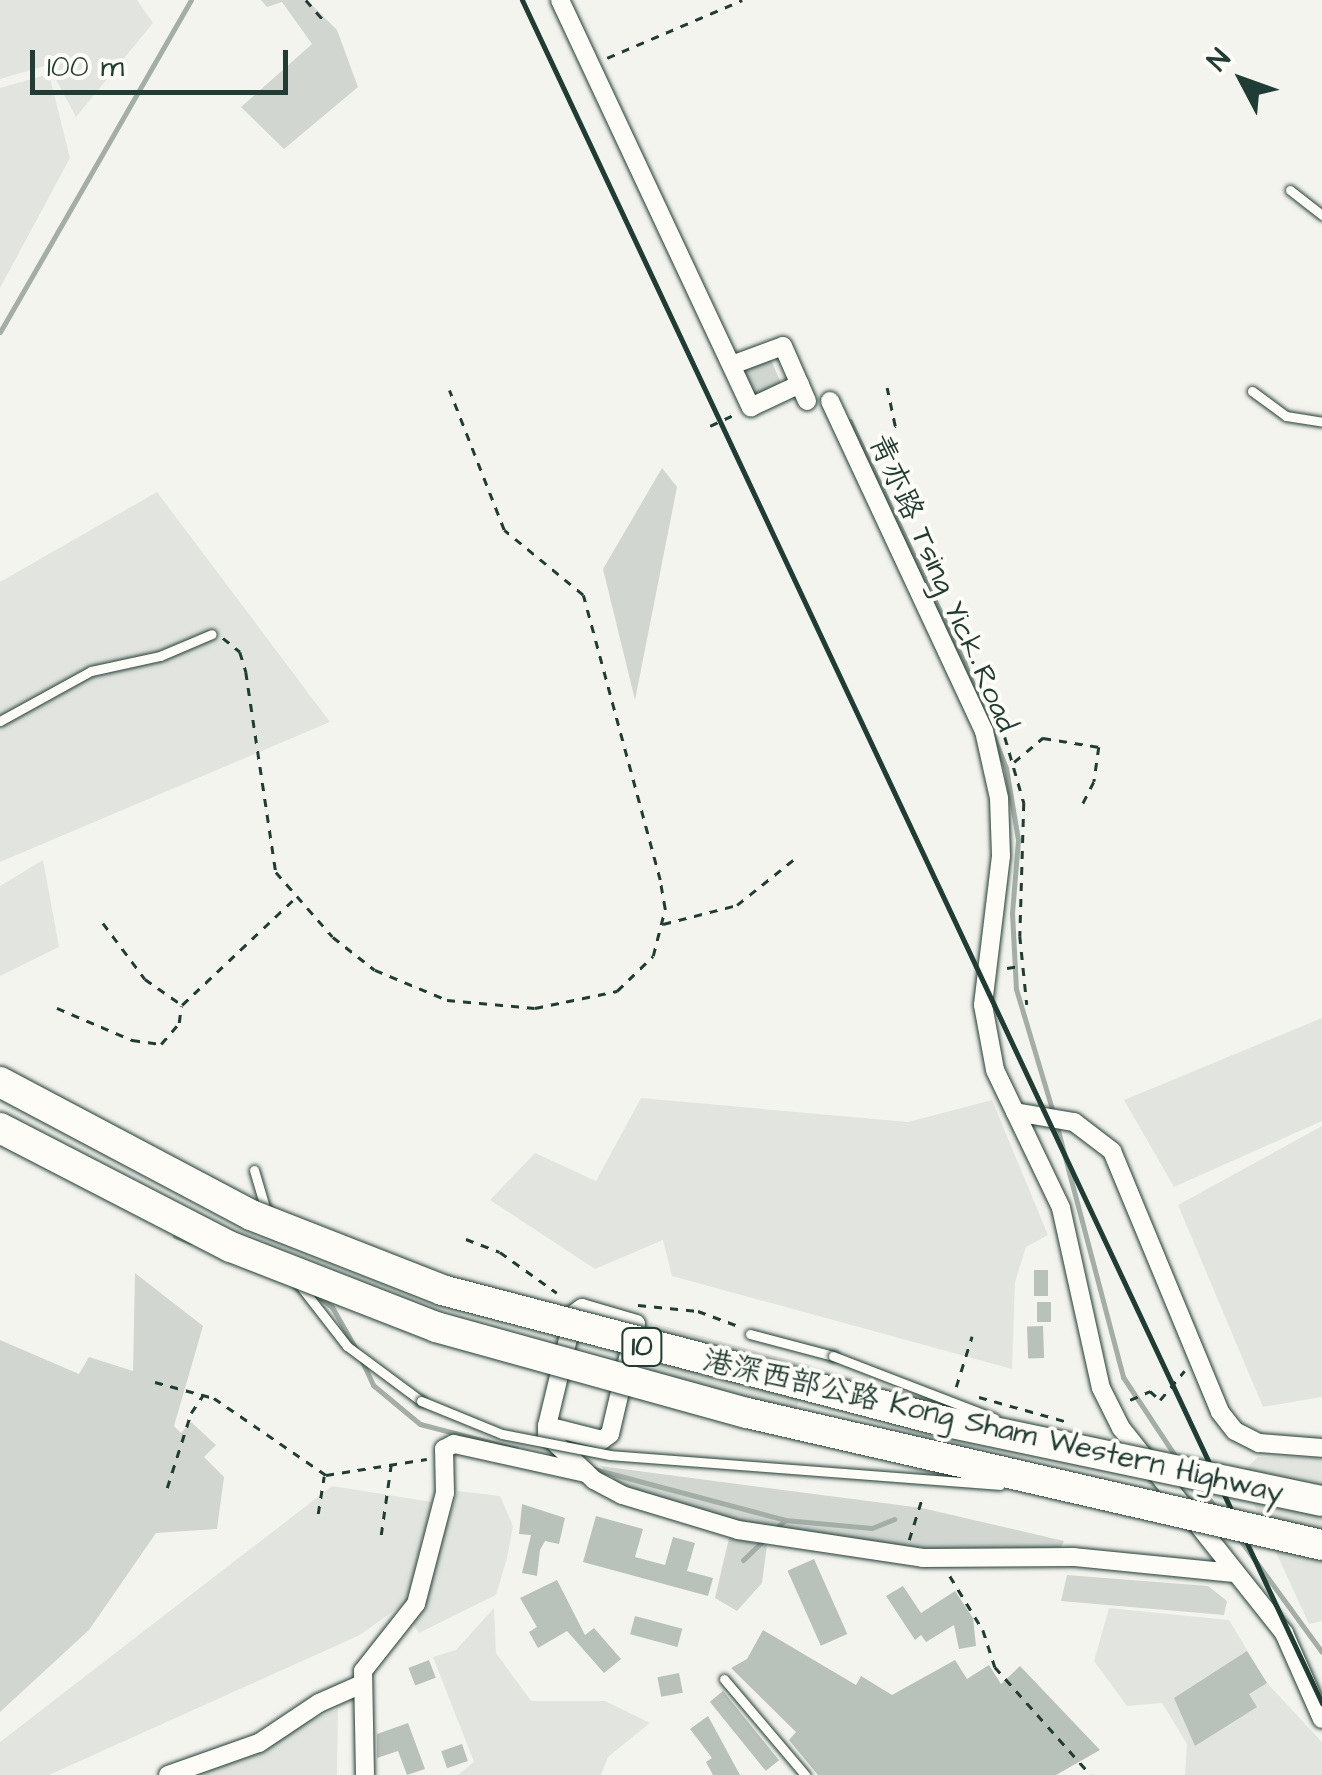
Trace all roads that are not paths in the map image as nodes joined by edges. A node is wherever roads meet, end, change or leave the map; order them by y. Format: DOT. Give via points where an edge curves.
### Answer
graph roads {
  1 [pos="560,0"];
  2 [pos="1290,190"];
  3 [pos="1322,215"];
  4 [pos="732,365"];
  5 [pos="1252,391"];
  6 [pos="830,401"];
  7 [pos="1322,422"];
  8 [pos="212,634"];
  9 [pos="0,721"];
  10 [pos="0,1082"];
  11 [pos="1015,1112"];
  12 [pos="0,1128"];
  13 [pos="254,1170"];
  14 [pos="277,1240"];
  15 [pos="282,1252"];
  16 [pos="750,1334"];
  17 [pos="548,1426"];
  18 [pos="1072,1448"];
  19 [pos="1322,1448"];
  20 [pos="587,1473"];
  21 [pos="1067,1488"];
  22 [pos="1322,1501"];
  23 [pos="1322,1545"];
  24 [pos="1235,1573"];
  25 [pos="724,1678"];
  26 [pos="362,1684"];
  27 [pos="1322,1719"];
  28 [pos="168,1775"];
  29 [pos="365,1775"];
  30 [pos="805,1775"];
  1 -- 4 [label="street"];
  2 -- 3 [label="lane"];
  4 -- 4 [label="street" via="752,407 803,392 777,344"];
  5 -- 7 [label="lane" via="1286,416"];
  6 -- 11 [label="street, 青亦路 Tsing Yick Road" via="984,732 1000,798 1001,856 984,1005 994,1070"];
  8 -- 9 [label="lane" via="160,656 91,671"];
  10 -- 18 [label="highway, 港深西部公路 Kong Sham Western Highway / 10, bridge" via="252,1215 442,1290 665,1353"];
  11 -- 19 [label="street" via="1074,1122 1112,1152 1235,1431 1286,1448"];
  11 -- 24 [label="street, 青亦路 Tsing Yick Road" via="1061,1208 1101,1388 1122,1428"];
  12 -- 21 [label="highway, 港深西部公路 Kong Sham Western Highway / 10, bridge" via="231,1248 436,1327 640,1386"];
  13 -- 14 [label="lane"];
  15 -- 21 [label="lane, bridge" via="331,1329 421,1401 502,1434 610,1455"];
  16 -- 18 [label="lane, bridge" via="833,1356"];
  17 -- 17 [label="street" via="577,1310 636,1324 610,1434 602,1440"];
  17 -- 20 [label="street" via="550,1441"];
  18 -- 22 [label="highway, 港深西部公路 Kong Sham Western Highway / 10, bridge"];
  20 -- 24 [label="street" via="622,1495 786,1539 922,1558 1074,1557"];
  20 -- 26 [label="street" via="454,1444 444,1458 445,1493 416,1604 371,1654"];
  21 -- 23 [label="highway, 港深西部公路 Kong Sham Western Highway / 10, bridge"];
  24 -- 27 [label="street, 青亦路 Tsing Yick Road" via="1284,1633"];
  25 -- 30 [label="lane"];
  26 -- 28 [label="street" via="259,1743"];
  26 -- 29 [label="street"];
}
